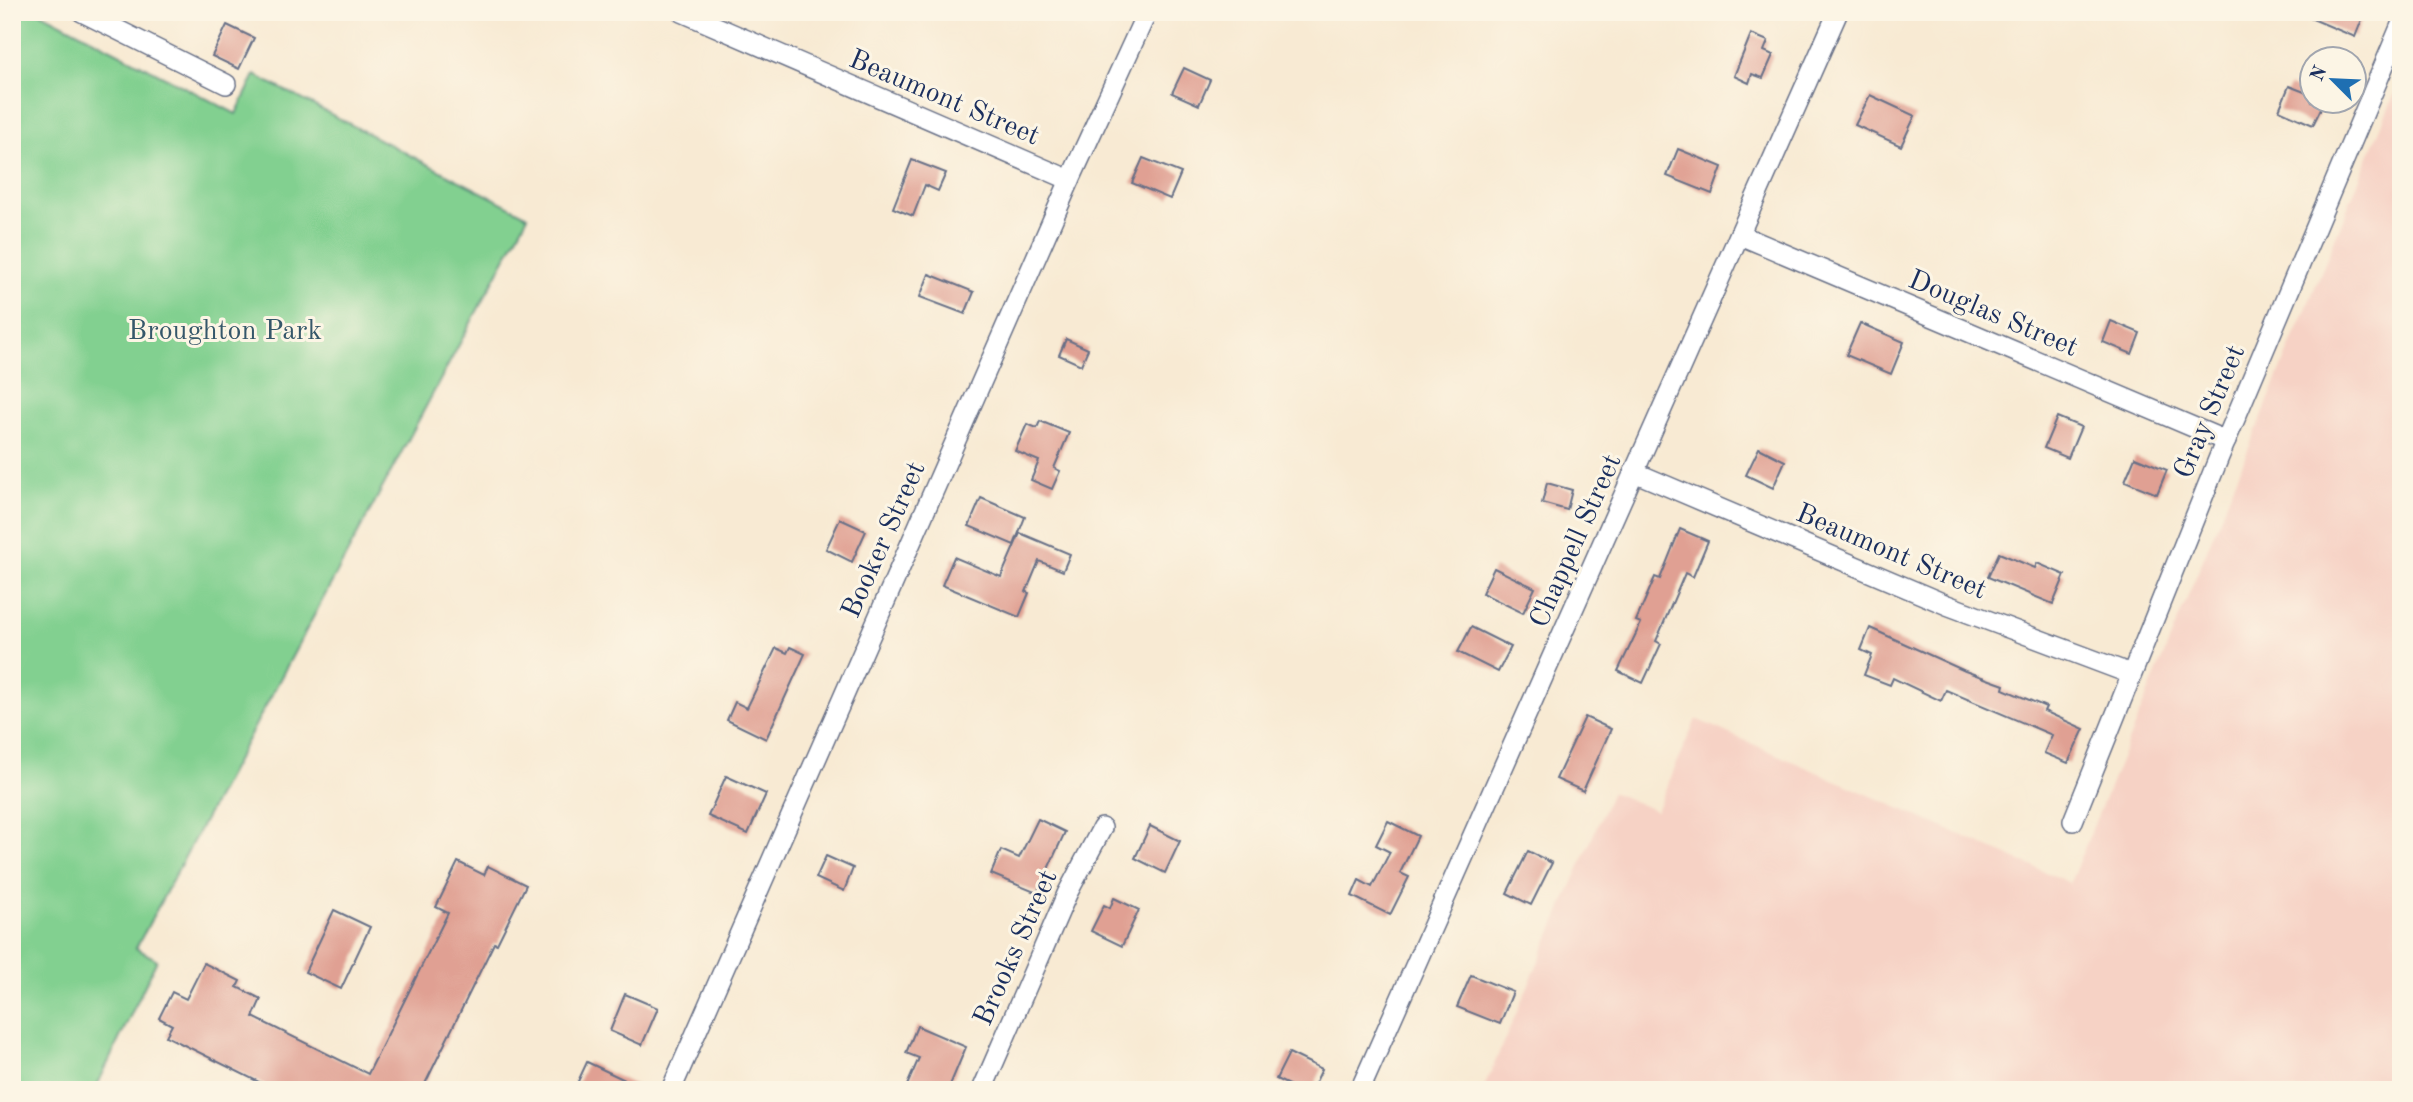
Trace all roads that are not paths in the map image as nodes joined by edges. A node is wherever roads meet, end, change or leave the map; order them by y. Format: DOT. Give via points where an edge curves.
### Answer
graph roads {
  1 [pos="82,12"];
  2 [pos="682,12"];
  3 [pos="1147,12"];
  4 [pos="1838,12"];
  5 [pos="2401,25"];
  6 [pos="226,84"];
  7 [pos="1070,180"];
  8 [pos="1740,235"];
  9 [pos="2226,441"];
  10 [pos="1634,472"];
  11 [pos="2130,674"];
  12 [pos="2073,821"];
  13 [pos="1102,828"];
  14 [pos="671,1090"];
  15 [pos="982,1090"];
  16 [pos="1360,1090"];
  1 -- 6 [label="street"];
  2 -- 7 [label="street, Beaumont Street"];
  3 -- 7 [label="street, Booker Street"];
  4 -- 8 [label="street, Chappell Street"];
  5 -- 9 [label="street, Gray Street"];
  7 -- 14 [label="street, Booker Street"];
  8 -- 9 [label="street, Douglas Street"];
  8 -- 10 [label="street, Chappell Street"];
  9 -- 11 [label="street, Gray Street"];
  10 -- 11 [label="street, Beaumont Street" via="1947,605"];
  10 -- 16 [label="street, Chappell Street"];
  11 -- 12 [label="street, Gray Street"];
  13 -- 15 [label="street, Brooks Street" via="1067,894"];
}
